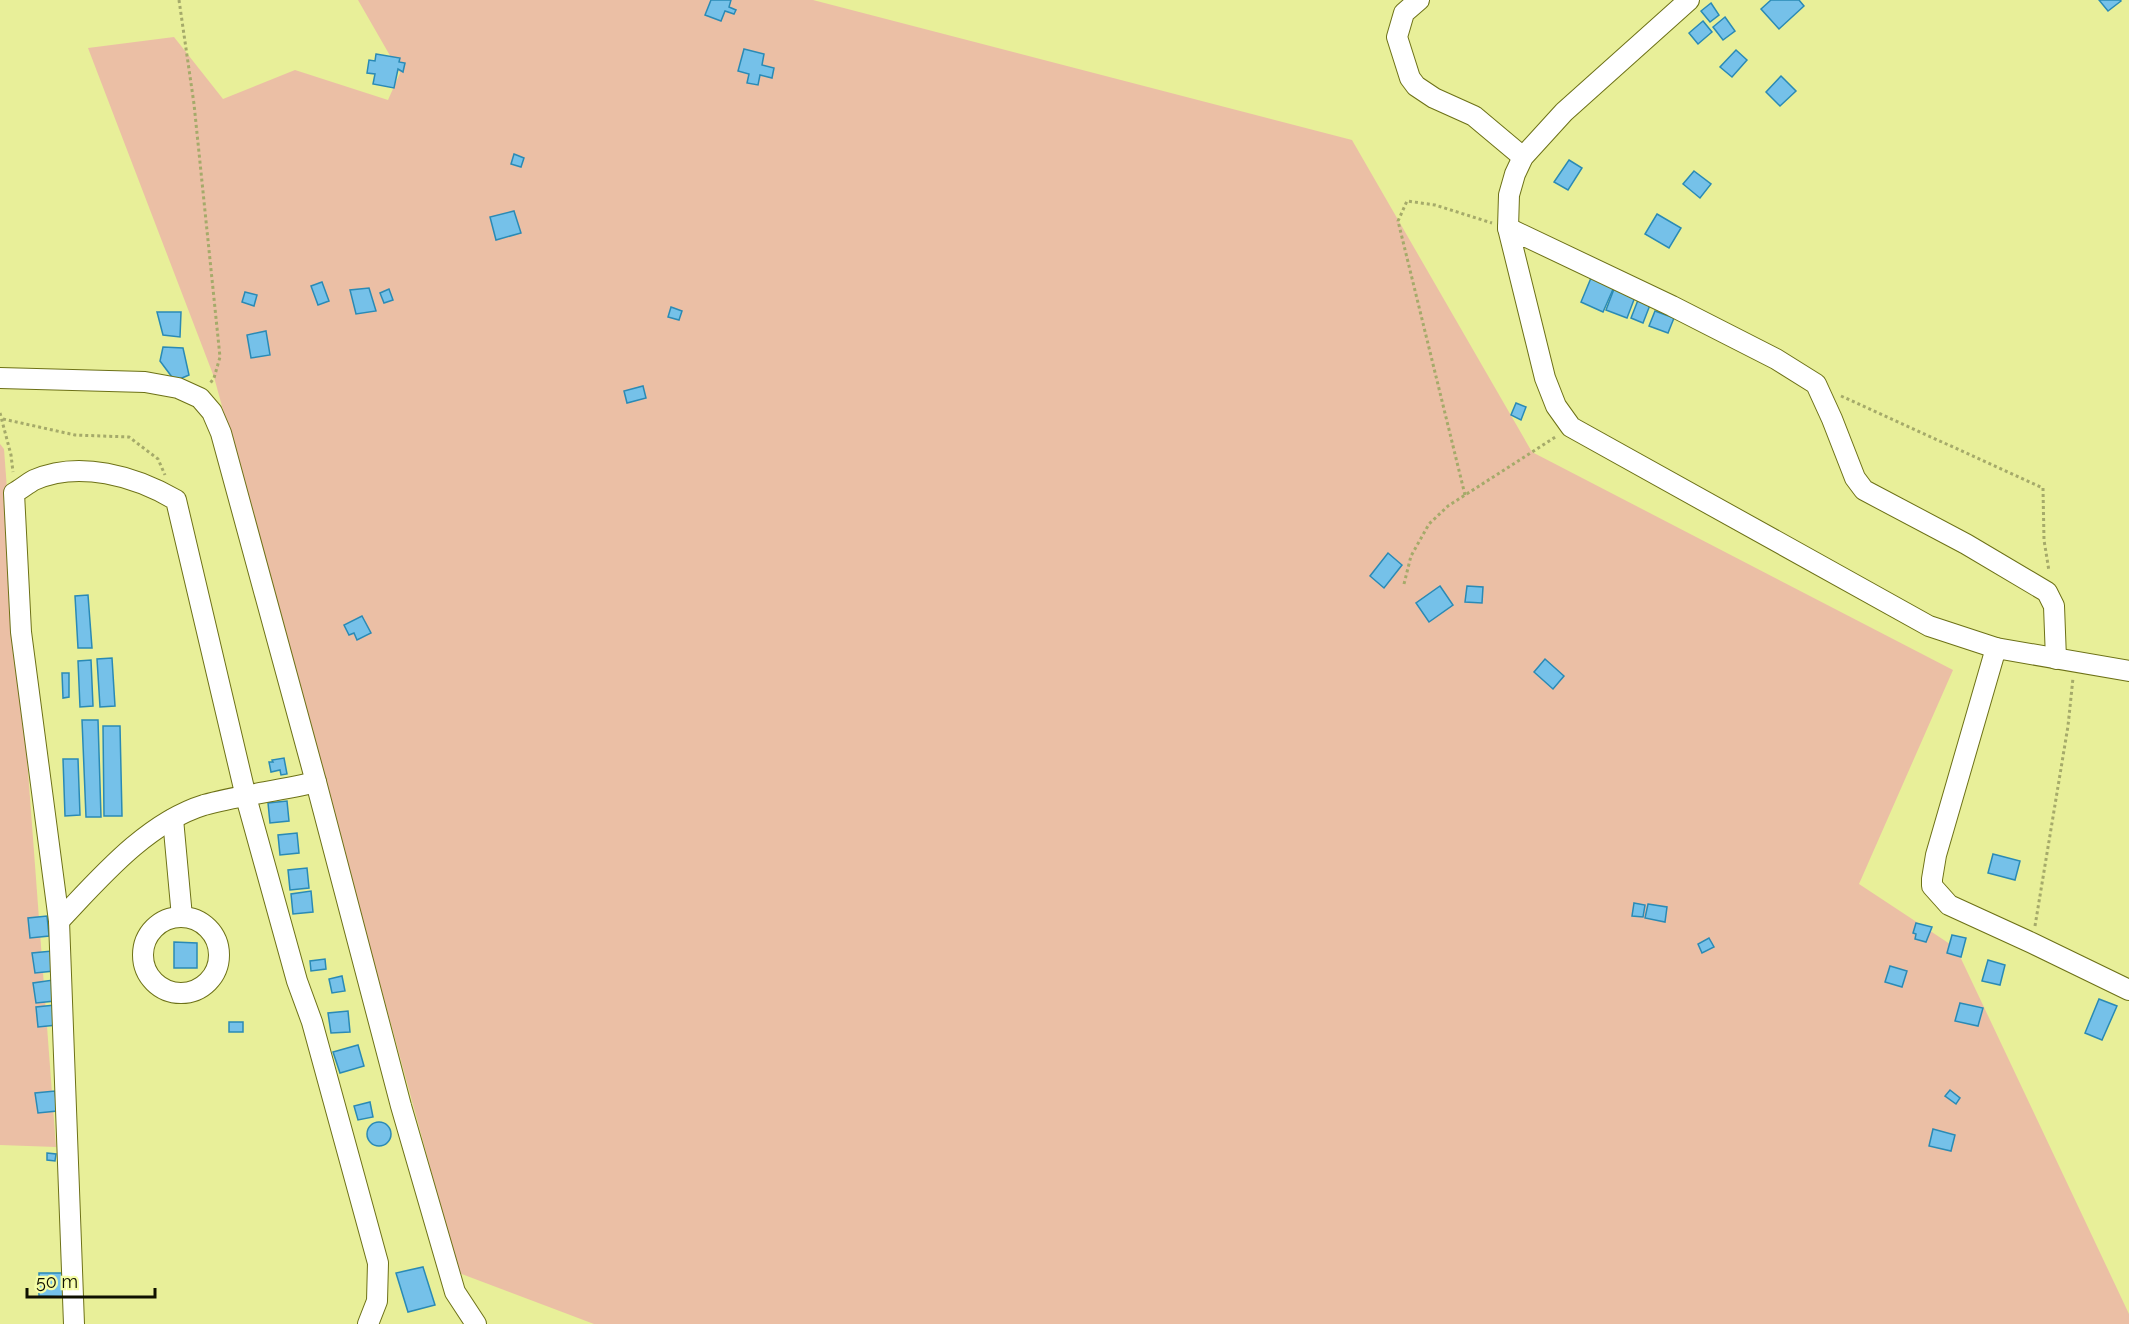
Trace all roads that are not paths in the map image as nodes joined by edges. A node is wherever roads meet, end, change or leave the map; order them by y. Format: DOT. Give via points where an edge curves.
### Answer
graph roads {
  1 [pos="1419,0"];
  2 [pos="1689,0"];
  3 [pos="1522,157"];
  4 [pos="1508,228"];
  5 [pos="0,378"];
  6 [pos="1996,648"];
  7 [pos="2065,661"];
  8 [pos="2129,671"];
  9 [pos="316,782"];
  10 [pos="246,796"];
  11 [pos="173,819"];
  12 [pos="182,916"];
  13 [pos="59,921"];
  14 [pos="2129,990"];
  15 [pos="74,1324"];
  16 [pos="368,1324"];
  17 [pos="476,1324"];
  1 -- 3 [label="street" via="1404,13 1397,37 1410,78 1434,98 1474,116"];
  2 -- 3 [label="street" via="1564,112"];
  3 -- 4 [label="street" via="1509,195"];
  4 -- 6 [label="street" via="1545,378 1556,406 1571,427 1929,626"];
  4 -- 7 [label="street" via="1672,306 1816,384 1855,478 1864,490 2047,592 2054,606"];
  5 -- 9 [label="street" via="145,382 177,388 200,398 212,412"];
  6 -- 7 [label="street"];
  6 -- 14 [label="street" via="1936,855 1932,886 1949,905"];
  7 -- 8 [label="street"];
  9 -- 10 [label="street"];
  9 -- 17 [label="street" via="401,1106 455,1292"];
  10 -- 11 [label="street" via="203,806"];
  10 -- 13 [label="street" via="176,500 135,481 83,471 46,476 14,493 21,632"];
  10 -- 16 [label="street" via="378,1263 378,1301"];
  11 -- 12 [label="street"];
  11 -- 13 [label="street" via="113,864"];
  13 -- 15 [label="street"];
}
